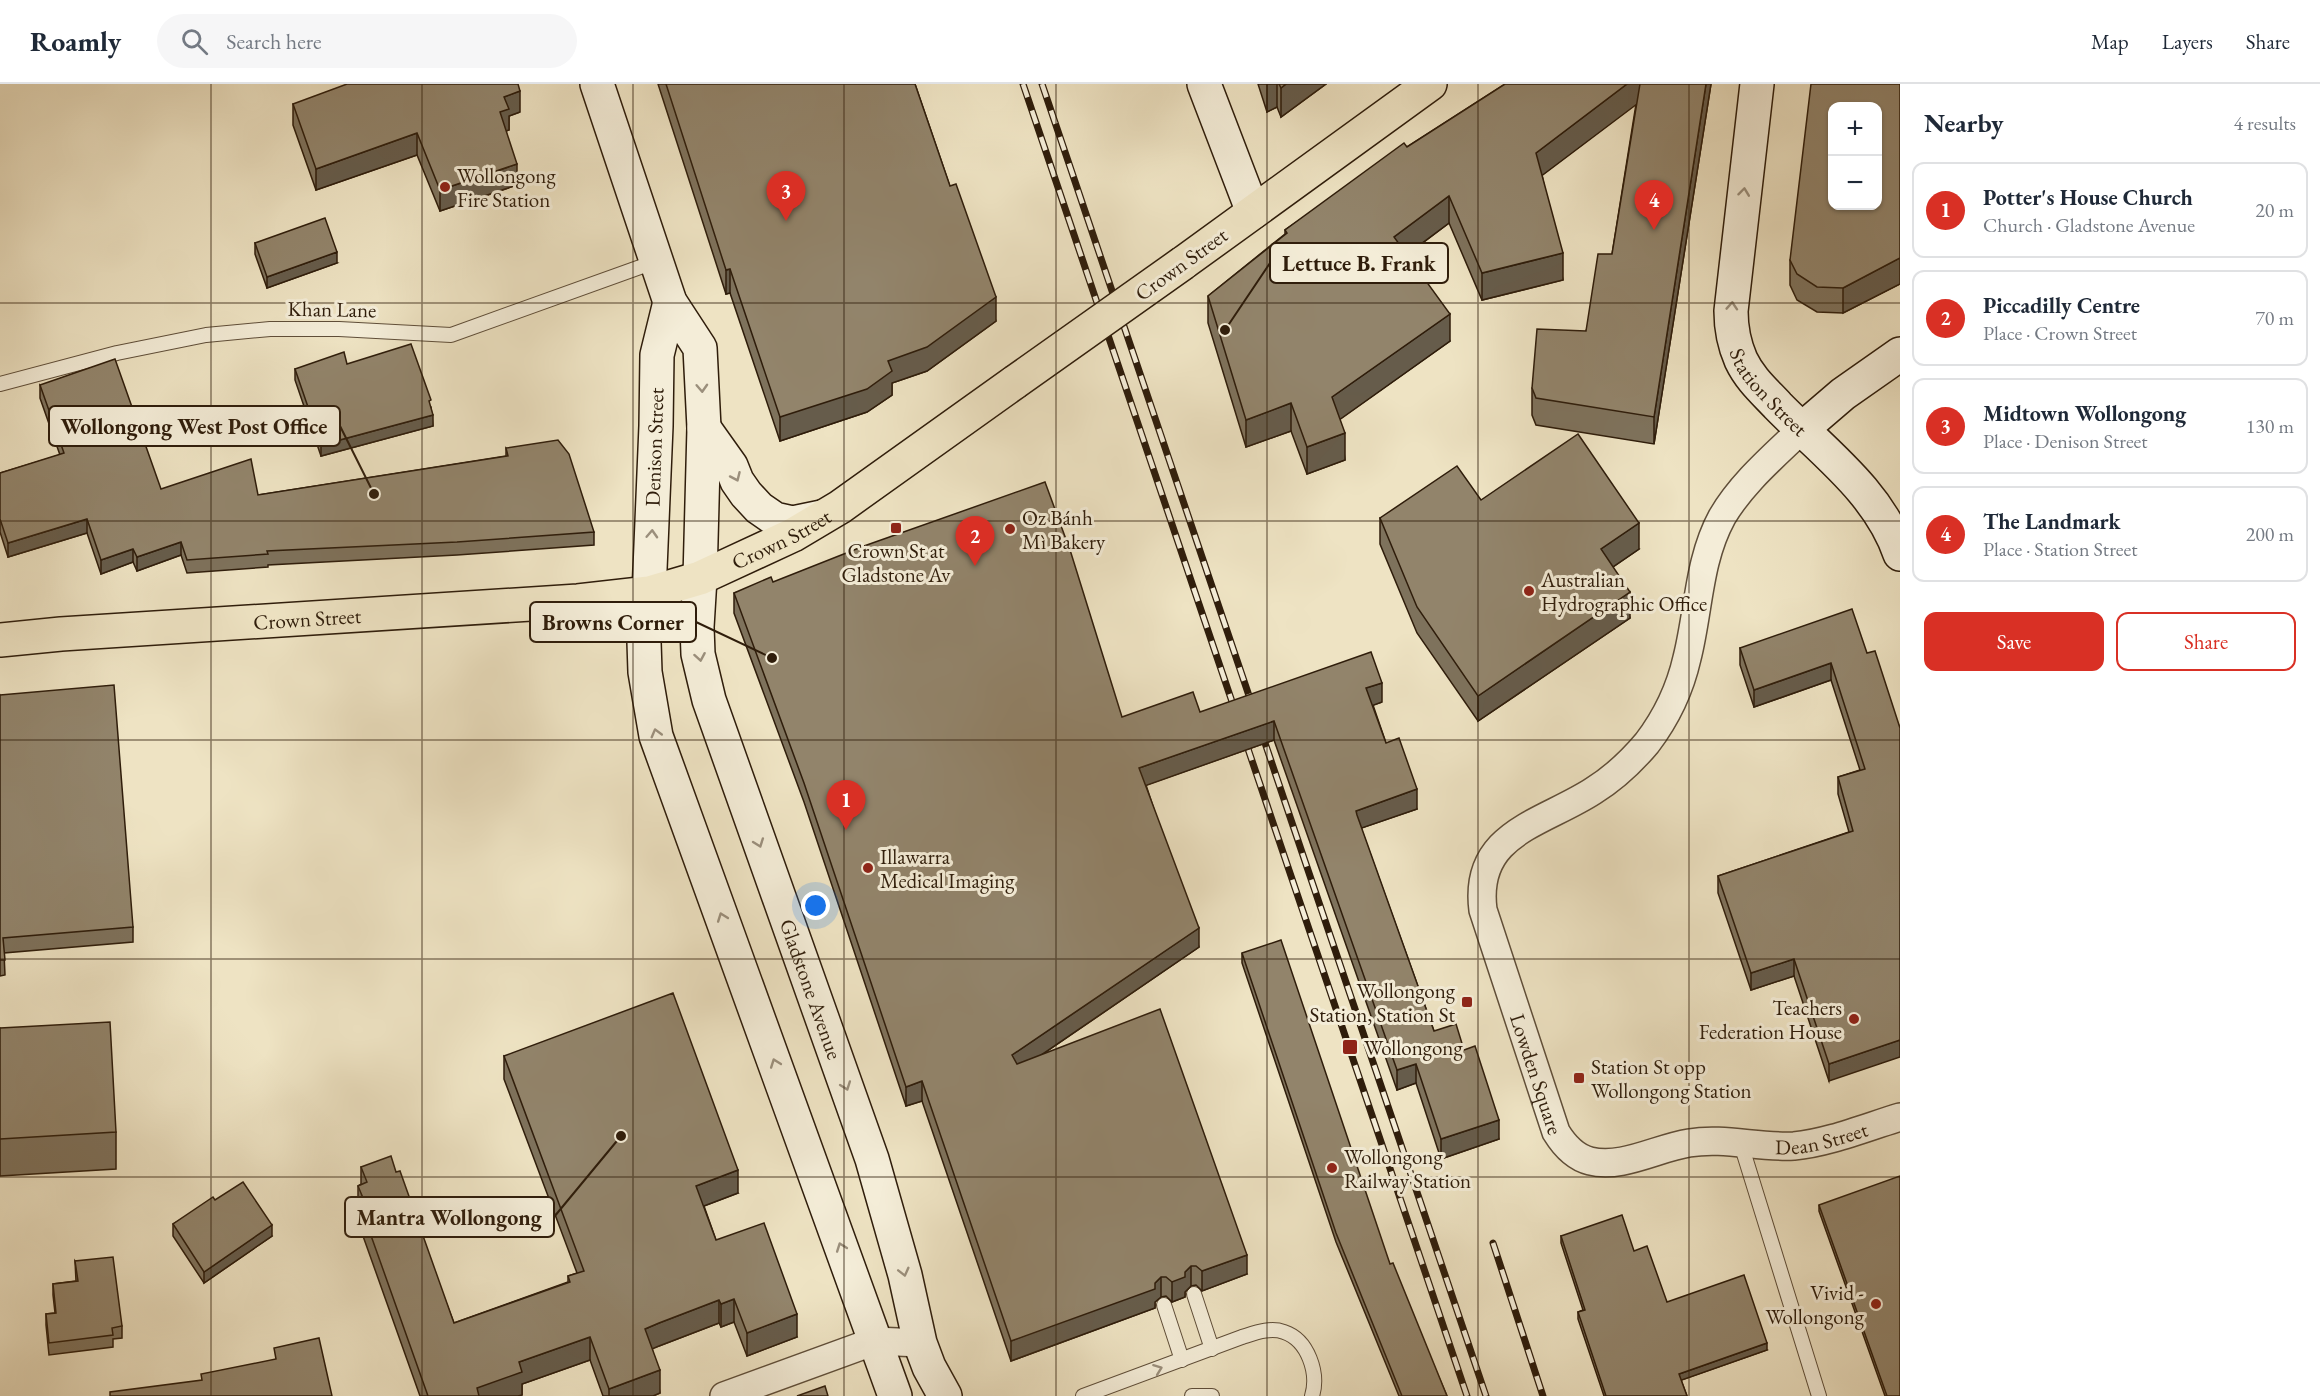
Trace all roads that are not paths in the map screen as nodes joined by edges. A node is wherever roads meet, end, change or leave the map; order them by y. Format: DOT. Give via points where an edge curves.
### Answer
graph roads {
  1 [pos="597,84"];
  2 [pos="1204,84"];
  3 [pos="1430,84"];
  4 [pos="1757,84"];
  5 [pos="1253,212"];
  6 [pos="657,261"];
  7 [pos="670,302"];
  8 [pos="1900,354"];
  9 [pos="0,384"];
  10 [pos="704,428"];
  11 [pos="1801,430"];
  12 [pos="822,517"];
  13 [pos="1900,554"];
  14 [pos="700,578"];
  15 [pos="649,593"];
  16 [pos="0,640"];
  17 [pos="1514,834"];
  18 [pos="1900,1116"];
  19 [pos="1740,1142"];
  20 [pos="1194,1294"];
  21 [pos="1164,1305"];
  22 [pos="875,1341"];
  23 [pos="921,1343"];
  24 [pos="1212,1349"];
  25 [pos="1182,1360"];
  26 [pos="724,1396"];
  27 [pos="895,1396"];
  28 [pos="945,1396"];
  29 [pos="1083,1396"];
  30 [pos="1192,1396"];
  31 [pos="1212,1396"];
  32 [pos="1312,1396"];
  33 [pos="1819,1396"];
  1 -- 6 [label="main road"];
  2 -- 5 [label="main road"];
  3 -- 5 [label="main road, Crown Street"];
  11 -- 4 [label="main road, Station Street, one-way" via="1749,375 1731,322"];
  5 -- 12 [label="main road, Crown Street, bridge"];
  6 -- 7 [label="main road"];
  6 -- 9 [label="lane, Khan Lane" via="451,335 270,329 206,335 117,353"];
  7 -- 10 [label="main road, one-way" via="700,348"];
  15 -- 7 [label="main road, Denison Street, one-way" via="657,355"];
  8 -- 11 [label="main road"];
  10 -- 12 [label="main road, one-way" via="759,508 775,519 793,523"];
  10 -- 14 [label="main road"];
  11 -- 13 [label="main road" via="1869,498"];
  11 -- 17 [label="street, Station Street" via="1755,475 1722,517 1704,564 1682,678 1648,742 1632,761 1592,792"];
  12 -- 14 [label="main road, Crown Street" via="775,544"];
  14 -- 15 [label="main road, Crown Street"];
  14 -- 23 [label="main road, Gladstone Avenue, one-way" via="698,654 709,700 872,1160"];
  15 -- 16 [label="main road, Crown Street"];
  22 -- 15 [label="main road, one-way" via="656,736 644,664"];
  17 -- 19 [label="street, Lowden Square" via="1490,859 1482,875 1483,910 1552,1121 1563,1142 1588,1161 1600,1162 1686,1143"];
  18 -- 19 [label="street, Dean Street" via="1806,1144"];
  19 -- 33 [label="lane"];
  20 -- 24 [label="lane"];
  21 -- 25 [label="lane"];
  22 -- 23 [label="street"];
  22 -- 26 [label="street"];
  22 -- 27 [label="main road"];
  23 -- 28 [label="main road, Gladstone Avenue"];
  24 -- 25 [label="lane"];
  24 -- 32 [label="lane" via="1265,1331 1284,1332 1299,1342 1311,1363"];
  29 -- 25 [label="lane, one-way"];
  30 -- 31 [label="lane"];
}
